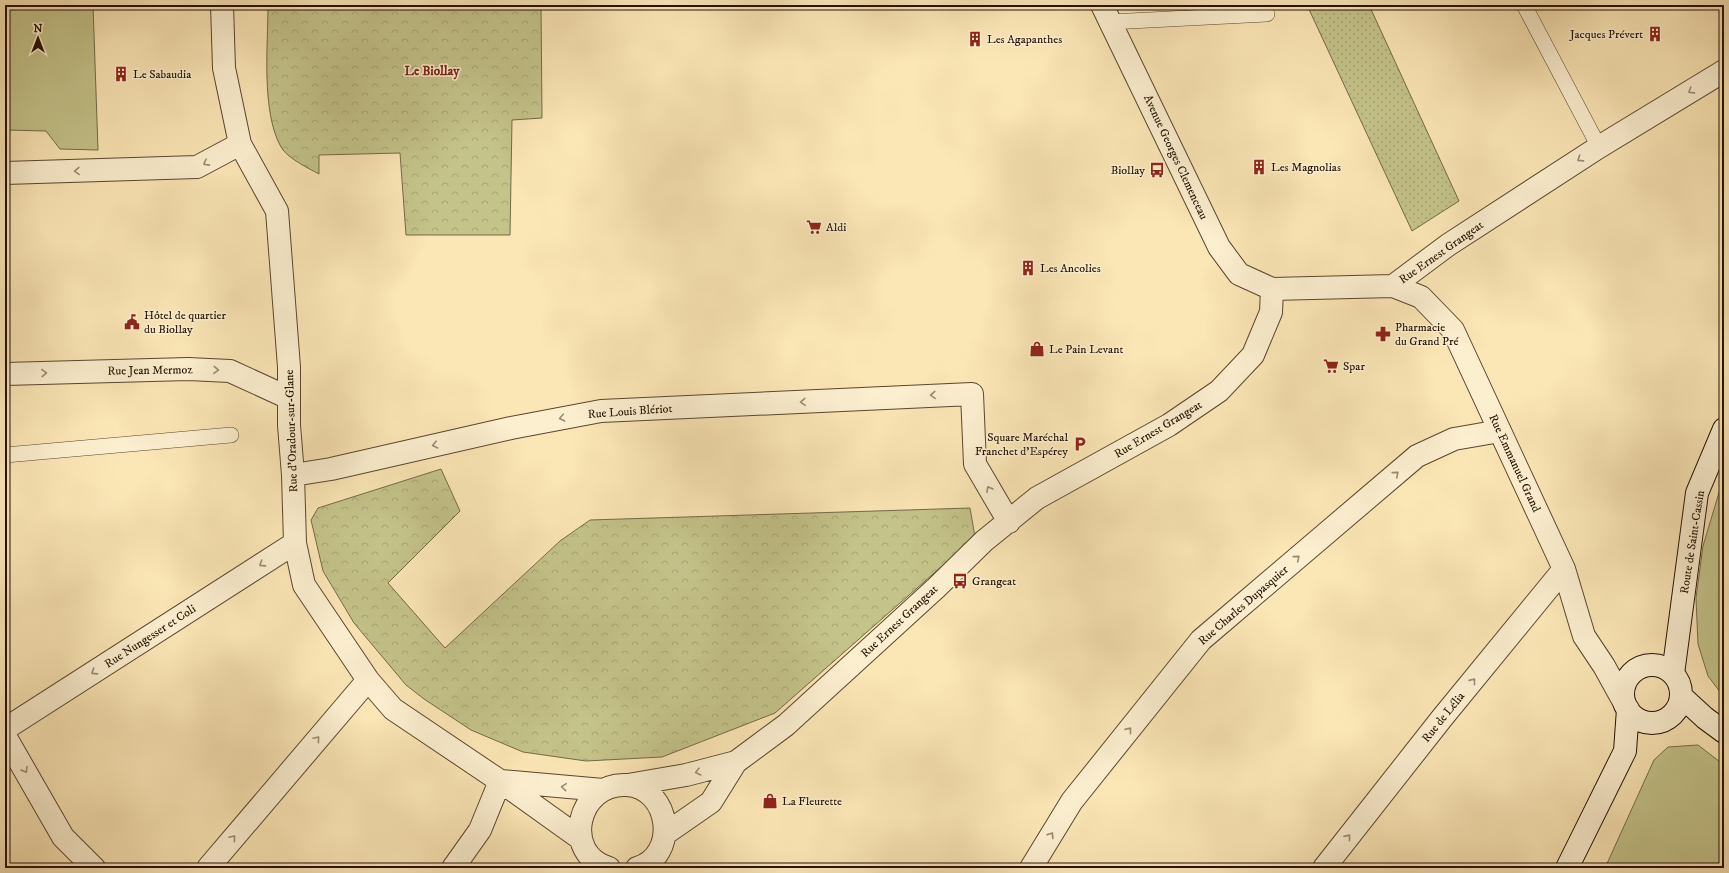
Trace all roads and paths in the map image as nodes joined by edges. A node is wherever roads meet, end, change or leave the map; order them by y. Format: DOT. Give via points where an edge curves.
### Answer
graph roads {
  1 [pos="222,5"];
  2 [pos="1524,5"];
  3 [pos="1106,13"];
  4 [pos="1267,14"];
  5 [pos="1724,71"];
  6 [pos="240,144"];
  7 [pos="1599,147"];
  8 [pos="5,173"];
  9 [pos="1393,286"];
  10 [pos="1272,289"];
  11 [pos="5,374"];
  12 [pos="289,398"];
  13 [pos="1724,430"];
  14 [pos="1500,431"];
  15 [pos="232,435"];
  16 [pos="5,455"];
  17 [pos="293,475"];
  18 [pos="1009,522"];
  19 [pos="295,543"];
  20 [pos="1564,569"];
  21 [pos="1678,636"];
  22 [pos="1604,666"];
  23 [pos="1647,666"];
  24 [pos="1673,674"];
  25 [pos="1628,678"];
  26 [pos="368,680"];
  27 [pos="1679,702"];
  28 [pos="1627,707"];
  29 [pos="1658,722"];
  30 [pos="5,729"];
  31 [pos="1724,732"];
  32 [pos="5,736"];
  33 [pos="1625,751"];
  34 [pos="736,762"];
  35 [pos="500,781"];
  36 [pos="628,785"];
  37 [pos="603,790"];
  38 [pos="665,834"];
  39 [pos="581,839"];
  40 [pos="646,866"];
  41 [pos="94,868"];
  42 [pos="208,868"];
  43 [pos="453,868"];
  44 [pos="606,868"];
  45 [pos="1031,868"];
  46 [pos="1324,868"];
  47 [pos="1568,868"];
  1 -- 6 [label="street, Rue d'Oradour-sur-Glane" via="224,68"];
  2 -- 7 [label="lane"];
  3 -- 4 [label="lane"];
  3 -- 10 [label="street, Avenue Georges Clemenceau" via="1218,247 1239,274"];
  5 -- 7 [label="street, Rue Ernest Grangeat, one-way"];
  6 -- 8 [label="street, one-way" via="197,167"];
  6 -- 12 [label="street, Rue d'Oradour-sur-Glane" via="277,211"];
  7 -- 9 [label="street, Rue Ernest Grangeat, one-way" via="1448,245"];
  9 -- 10 [label="street, Rue Ernest Grangeat"];
  9 -- 14 [label="street, Rue Emmanuel Grand" via="1421,297 1453,330"];
  10 -- 18 [label="street, Rue Ernest Grangeat" via="1271,312 1253,355 1219,391 1169,425 1037,498"];
  11 -- 12 [label="street, Rue Jean Mermoz, one-way" via="188,369 230,371"];
  12 -- 17 [label="street, Rue d'Oradour-sur-Glane"];
  13 -- 21 [label="street, Route de Saint-Cassin" via="1697,493"];
  14 -- 20 [label="street, Rue Emmanuel Grand"];
  45 -- 14 [label="street, Rue Charles Dupasquier, one-way" via="1072,802 1200,640 1417,456 1454,439"];
  15 -- 16 [label="lane"];
  18 -- 17 [label="street, Rue Louis Blériot, one-way" via="975,464 972,394 601,411"];
  17 -- 19 [label="street, Rue d'Oradour-sur-Glane"];
  18 -- 34 [label="street, Rue Ernest Grangeat" via="984,541 786,725"];
  19 -- 26 [label="street, Rue d'Oradour-sur-Glane" via="304,585"];
  19 -- 30 [label="street, Rue Nungesser et Coli, one-way"];
  20 -- 22 [label="street, Rue Emmanuel Grand" via="1584,636"];
  46 -- 20 [label="street, Rue de Lélia, one-way" via="1432,730"];
  21 -- 23 [label="street"];
  21 -- 24 [label="street, Route de Saint-Cassin"];
  22 -- 25 [label="street, Rue Emmanuel Grand"];
  22 -- 28 [label="street, Rue Emmanuel Grand"];
  23 -- 24 [label="street" via="1661,667"];
  23 -- 25 [label="street" via="1639,668"];
  24 -- 27 [label="street" via="1678,680"];
  25 -- 28 [label="street" via="1623,691"];
  26 -- 35 [label="street, Rue d'Oradour-sur-Glane" via="393,709"];
  42 -- 26 [label="street, one-way"];
  27 -- 29 [label="street" via="1666,719"];
  27 -- 31 [label="street"];
  28 -- 29 [label="street" via="1641,720"];
  28 -- 33 [label="street"];
  29 -- 33 [label="street"];
  32 -- 41 [label="street, one-way" via="64,837"];
  33 -- 47 [label="street"];
  34 -- 36 [label="street, Rue Ernest Grangeat, one-way" via="686,775"];
  34 -- 38 [label="street, Rue Ernest Grangeat" via="711,802"];
  37 -- 35 [label="street, Rue d'Oradour-sur-Glane, one-way"];
  35 -- 39 [label="street, Rue d'Oradour-sur-Glane"];
  35 -- 43 [label="street" via="480,830"];
  36 -- 37 [label="street, Rue Ernest Grangeat"];
  36 -- 38 [label="street" via="642,789 653,797 661,808"];
  37 -- 39 [label="street" via="591,798 583,810"];
  38 -- 40 [label="street" via="663,844"];
  39 -- 44 [label="street" via="586,851"];
}
